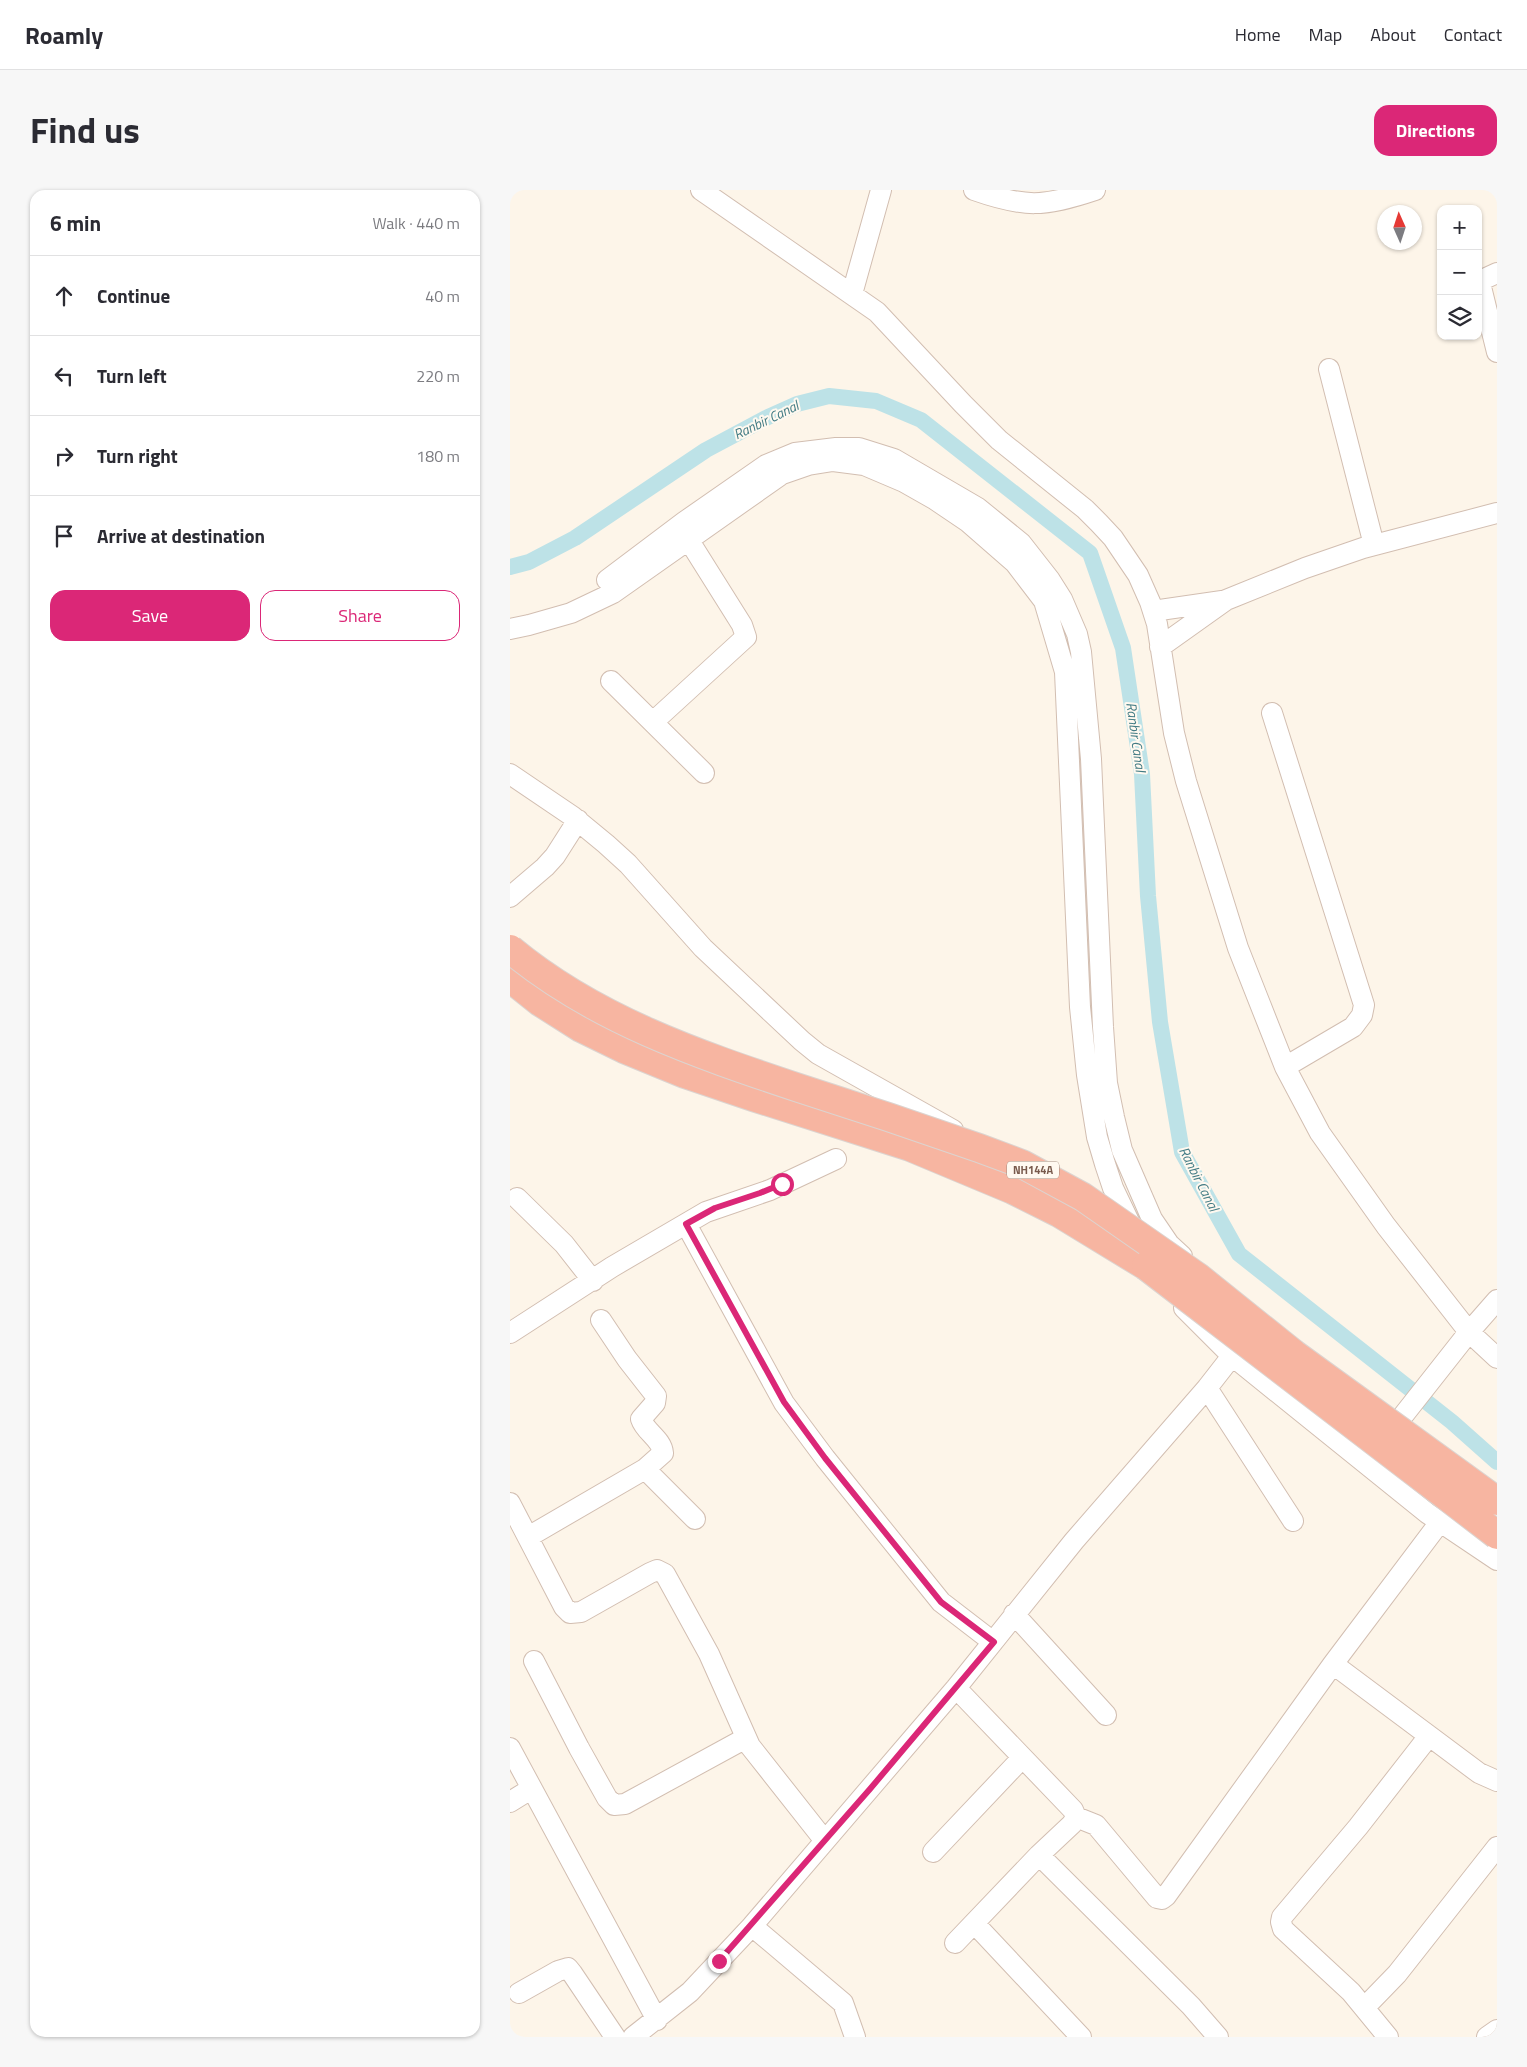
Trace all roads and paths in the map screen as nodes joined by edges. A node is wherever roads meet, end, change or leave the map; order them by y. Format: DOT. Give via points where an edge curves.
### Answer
graph roads {
  1 [pos="701,190"];
  2 [pos="881,190"];
  3 [pos="976,190"];
  4 [pos="1095,190"];
  5 [pos="1497,273"];
  6 [pos="852,294"];
  7 [pos="1497,352"];
  8 [pos="1329,369"];
  9 [pos="1497,512"];
  10 [pos="688,539"];
  11 [pos="1374,545"];
  12 [pos="1226,600"];
  13 [pos="1153,610"];
  14 [pos="510,616"];
  15 [pos="510,629"];
  16 [pos="1160,647"];
  17 [pos="611,681"];
  18 [pos="1272,713"];
  19 [pos="653,722"];
  20 [pos="704,773"];
  21 [pos="510,774"];
  22 [pos="578,820"];
  23 [pos="510,897"];
  24 [pos="510,949"];
  25 [pos="510,978"];
  26 [pos="1285,1067"];
  27 [pos="836,1159"];
  28 [pos="517,1198"];
  29 [pos="1129,1222"];
  30 [pos="686,1224"];
  31 [pos="1183,1257"];
  32 [pos="592,1280"];
  33 [pos="1497,1300"];
  34 [pos="1267,1318"];
  35 [pos="601,1320"];
  36 [pos="1469,1332"];
  37 [pos="510,1333"];
  38 [pos="1231,1356"];
  39 [pos="1497,1358"];
  40 [pos="1207,1388"];
  41 [pos="1404,1414"];
  42 [pos="644,1469"];
  43 [pos="1497,1485"];
  44 [pos="1497,1501"];
  45 [pos="510,1503"];
  46 [pos="695,1519"];
  47 [pos="1293,1521"];
  48 [pos="1440,1522"];
  49 [pos="1497,1535"];
  50 [pos="528,1537"];
  51 [pos="1497,1560"];
  52 [pos="1014,1614"];
  53 [pos="994,1642"];
  54 [pos="534,1661"];
  55 [pos="1333,1664"];
  56 [pos="956,1688"];
  57 [pos="1106,1715"];
  58 [pos="1429,1736"];
  59 [pos="746,1738"];
  60 [pos="510,1748"];
  61 [pos="1022,1758"];
  62 [pos="1497,1781"];
  63 [pos="531,1789"];
  64 [pos="510,1802"];
  65 [pos="1076,1817"];
  66 [pos="824,1841"];
  67 [pos="1497,1847"];
  68 [pos="933,1852"];
  69 [pos="1039,1854"];
  70 [pos="974,1923"];
  71 [pos="752,1926"];
  72 [pos="955,1943"];
  73 [pos="519,1993"];
  74 [pos="1365,2008"];
  75 [pos="657,2020"];
  76 [pos="1497,2030"];
  77 [pos="615,2037"];
  78 [pos="633,2037"];
  79 [pos="855,2037"];
  80 [pos="1081,2037"];
  81 [pos="1218,2037"];
  82 [pos="1388,2037"];
  83 [pos="1487,2037"];
  1 -- 6 [label="street"];
  2 -- 6 [label="street"];
  3 -- 4 [label="street" via="1004,200 1039,204 1066,200"];
  5 -- 7 [label="street" via="1484,279 1481,287"];
  6 -- 13 [label="street" via="878,312 999,440 1099,523 1138,575"];
  8 -- 11 [label="street"];
  9 -- 11 [label="street"];
  10 -- 15 [label="street" via="613,593 572,613"];
  10 -- 19 [label="street" via="746,637"];
  10 -- 29 [label="street" via="782,474 821,463 848,462 882,471 904,482 968,522 1015,563 1044,601 1065,672 1080,1007 1086,1067 1097,1137 1113,1188"];
  11 -- 12 [label="street"];
  12 -- 13 [label="street"];
  12 -- 16 [label="street"];
  13 -- 16 [label="street"];
  14 -- 31 [label="street" via="554,606 582,594 620,571 766,465 810,451 859,448 894,459 978,508 1021,543 1062,599 1081,652 1091,759 1103,1027 1107,1083 1114,1117 1122,1150 1152,1219 1169,1244"];
  16 -- 26 [label="street" via="1174,733 1186,781 1238,948"];
  17 -- 19 [label="street"];
  18 -- 26 [label="street" via="1364,999 1362,1015 1352,1027"];
  19 -- 20 [label="street"];
  21 -- 22 [label="street"];
  22 -- 23 [label="street" via="545,868"];
  22 -- 29 [label="street" via="628,864 703,948 818,1054 981,1146"];
  24 -- 44 [label="highway, NH144A, bridge" via="577,996 638,1029 707,1057 1022,1164 1083,1197 1198,1277 1294,1354"];
  25 -- 49 [label="highway, NH144A, bridge" via="581,1028 624,1049 736,1092 910,1147 1059,1213 1146,1266"];
  26 -- 36 [label="street" via="1320,1133 1386,1226"];
  27 -- 30 [label="street" via="770,1190 715,1208"];
  28 -- 32 [label="street" via="564,1244"];
  29 -- 31 [label="street"];
  29 -- 38 [label="street" via="1166,1287"];
  30 -- 32 [label="street"];
  30 -- 53 [label="street" via="784,1402 825,1458 941,1602"];
  31 -- 34 [label="street"];
  32 -- 37 [label="street"];
  33 -- 36 [label="street"];
  34 -- 38 [label="street"];
  34 -- 41 [label="street"];
  35 -- 42 [label="street" via="656,1396 656,1403 641,1419 662,1446 662,1453"];
  36 -- 39 [label="street"];
  36 -- 41 [label="street"];
  38 -- 40 [label="street"];
  38 -- 48 [label="street"];
  40 -- 47 [label="street"];
  40 -- 52 [label="street"];
  41 -- 43 [label="street"];
  42 -- 46 [label="street"];
  42 -- 50 [label="street"];
  45 -- 50 [label="street"];
  48 -- 51 [label="street"];
  48 -- 55 [label="street"];
  50 -- 59 [label="street" via="570,1613 581,1612 657,1570 665,1574 709,1654"];
  52 -- 53 [label="street"];
  52 -- 57 [label="street"];
  53 -- 56 [label="street"];
  54 -- 59 [label="street" via="574,1739 614,1805 625,1804"];
  55 -- 58 [label="street"];
  55 -- 65 [label="street" via="1162,1899 1157,1898 1096,1825"];
  56 -- 61 [label="street"];
  56 -- 66 [label="street"];
  58 -- 62 [label="street" via="1479,1773"];
  58 -- 74 [label="street" via="1282,1917 1283,1929"];
  59 -- 66 [label="street"];
  60 -- 63 [label="street"];
  61 -- 65 [label="street" via="1073,1810"];
  61 -- 68 [label="street"];
  63 -- 64 [label="street"];
  63 -- 75 [label="street"];
  65 -- 69 [label="street"];
  66 -- 71 [label="street"];
  67 -- 74 [label="street" via="1397,1974"];
  69 -- 70 [label="street"];
  69 -- 81 [label="street"];
  70 -- 72 [label="street"];
  70 -- 80 [label="street"];
  71 -- 75 [label="street" via="690,1992"];
  71 -- 79 [label="street" via="843,2003"];
  73 -- 77 [label="street" via="558,1970 568,1968"];
  74 -- 82 [label="street"];
  75 -- 78 [label="street"];
  76 -- 83 [label="street"];
}
